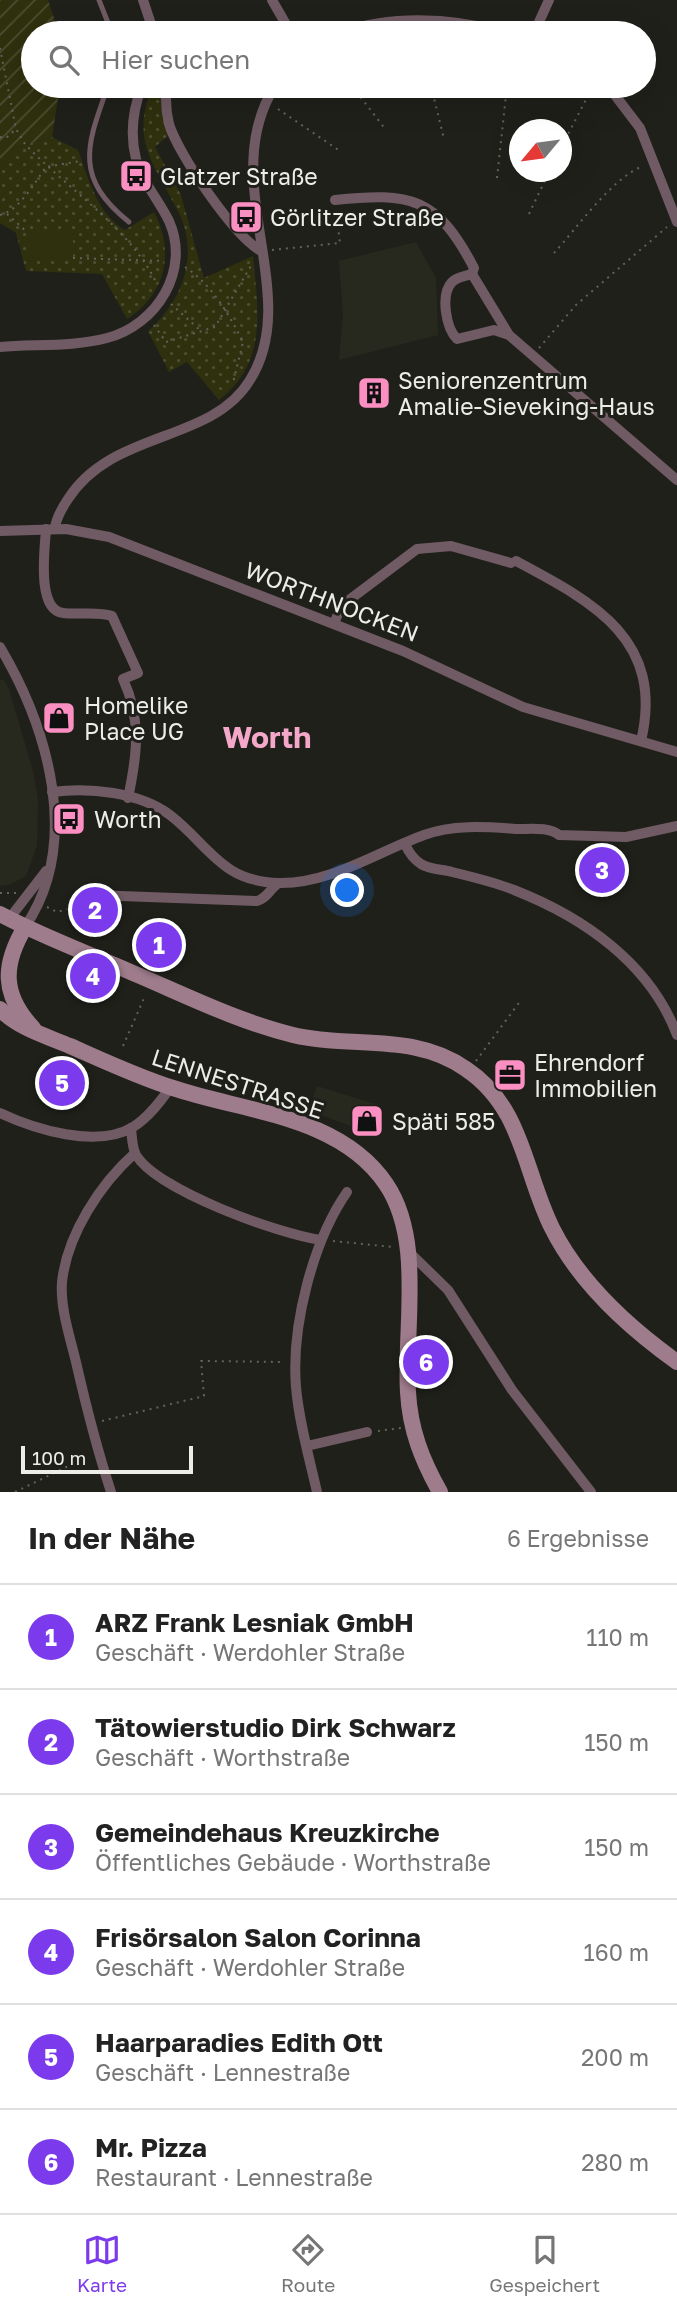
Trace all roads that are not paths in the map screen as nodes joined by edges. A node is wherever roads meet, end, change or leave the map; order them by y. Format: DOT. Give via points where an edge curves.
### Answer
graph roads {
  1 [pos="99,0"];
  2 [pos="143,0"];
  3 [pos="272,0"];
  4 [pos="549,0"];
  5 [pos="107,21"];
  6 [pos="149,21"];
  7 [pos="284,21"];
  8 [pos="407,21"];
  9 [pos="432,21"];
  10 [pos="539,21"];
  11 [pos="103,98"];
  12 [pos="139,98"];
  13 [pos="166,98"];
  14 [pos="267,98"];
  15 [pos="617,98"];
  16 [pos="335,200"];
  17 [pos="677,221"];
  18 [pos="129,222"];
  19 [pos="257,249"];
  20 [pos="472,274"];
  21 [pos="509,335"];
  22 [pos="0,347"];
  23 [pos="677,480"];
  24 [pos="51,528"];
  25 [pos="0,531"];
  26 [pos="334,624"];
  27 [pos="0,647"];
  28 [pos="4,664"];
  29 [pos="641,741"];
  30 [pos="677,752"];
  31 [pos="52,792"];
  32 [pos="128,798"];
  33 [pos="677,826"];
  34 [pos="405,844"];
  35 [pos="49,866"];
  36 [pos="279,883"];
  37 [pos="77,903"];
  38 [pos="3,921"];
  39 [pos="25,927"];
  40 [pos="0,1009"];
  41 [pos="40,1033"];
  42 [pos="677,1035"];
  43 [pos="170,1088"];
  44 [pos="0,1113"];
  45 [pos="131,1128"];
  46 [pos="135,1153"];
  47 [pos="347,1192"];
  48 [pos="321,1240"];
  49 [pos="409,1252"];
  50 [pos="677,1362"];
  51 [pos="367,1433"];
  52 [pos="307,1446"];
  53 [pos="111,1492"];
  54 [pos="317,1492"];
  55 [pos="440,1492"];
  56 [pos="591,1492"];
  1 -- 5 [label="lane"];
  2 -- 6 [label="street"];
  3 -- 7 [label="street"];
  4 -- 10 [label="street"];
  8 -- 9 [label="street"];
  11 -- 18 [label="lane" via="88,160 107,205"];
  12 -- 22 [label="street" via="133,122 135,156 170,223 176,263 164,296 147,316 105,339"];
  13 -- 19 [label="street" via="172,131 234,229"];
  14 -- 19 [label="street" via="253,143"];
  15 -- 17 [label="street" via="640,128"];
  16 -- 20 [label="street" via="391,196 425,207 452,231 474,268"];
  19 -- 24 [label="street" via="267,334 256,369 238,396 212,415 100,464 71,495"];
  20 -- 21 [label="street"];
  20 -- 21 [label="street" via="456,279 447,290 450,332 457,339 494,330"];
  21 -- 23 [label="street"];
  24 -- 25 [label="street, WORTHNOCKEN"];
  24 -- 26 [label="street, WORTHNOCKEN" via="109,537"];
  24 -- 32 [label="street" via="44,586 51,605 61,613 112,616 138,673 124,679 138,731"];
  26 -- 29 [label="street, WORTHNOCKEN" via="523,707"];
  26 -- 29 [label="street" via="341,606 417,549 451,547 513,562 582,598 617,628 645,682"];
  27 -- 28 [label="street"];
  28 -- 31 [label="street" via="34,723"];
  29 -- 30 [label="street, WORTHNOCKEN"];
  31 -- 32 [label="street" via="79,789"];
  31 -- 35 [label="street" via="57,820"];
  32 -- 36 [label="street" via="168,814 228,869"];
  33 -- 34 [label="street" via="626,837 449,828"];
  34 -- 36 [label="street" via="320,877"];
  34 -- 42 [label="street" via="423,866 519,892 601,937 632,962"];
  35 -- 38 [label="street"];
  35 -- 39 [label="street" via="39,904"];
  36 -- 37 [label="street" via="257,901 94,895"];
  38 -- 39 [label="main road"];
  39 -- 41 [label="main road, LENNESTRASSE" via="10,953 9,982 19,1011"];
  39 -- 50 [label="main road" via="265,1026 310,1038 414,1045 469,1070 497,1096 514,1124 552,1228 572,1261 614,1309"];
  40 -- 41 [label="main road, LENNESTRASSE" via="13,1021"];
  41 -- 43 [label="main road, LENNESTRASSE"];
  43 -- 45 [label="street"];
  43 -- 49 [label="main road, LENNESTRASSE" via="274,1115 348,1146 392,1193"];
  44 -- 45 [label="street" via="57,1134 94,1135"];
  45 -- 46 [label="street"];
  46 -- 48 [label="street" via="146,1167 221,1210 291,1235"];
  46 -- 53 [label="street" via="95,1199 67,1257 62,1283 90,1424"];
  47 -- 48 [label="street"];
  48 -- 52 [label="street" via="306,1295 296,1363"];
  49 -- 55 [label="main road, LENNESTRASSE" via="412,1427 422,1461"];
  49 -- 56 [label="street" via="448,1290 512,1390"];
  51 -- 52 [label="street"];
  52 -- 54 [label="street"];
}
